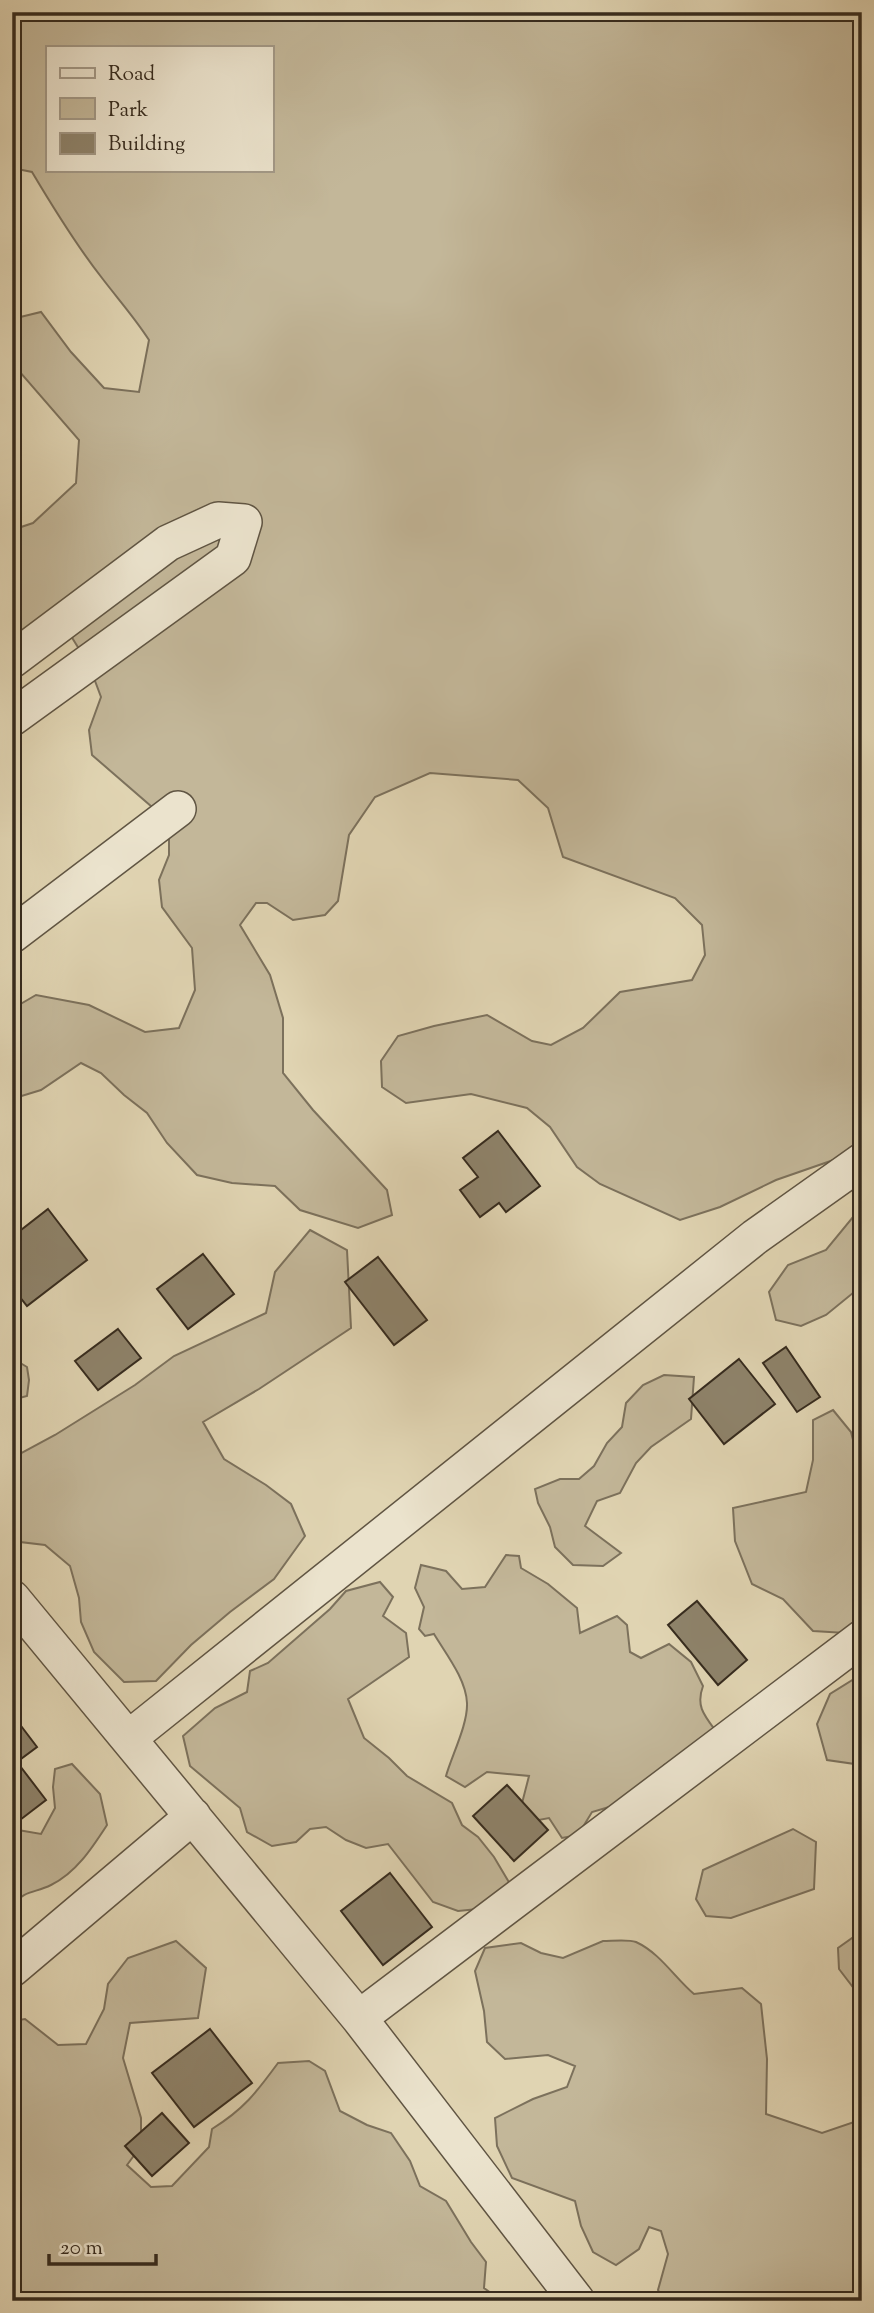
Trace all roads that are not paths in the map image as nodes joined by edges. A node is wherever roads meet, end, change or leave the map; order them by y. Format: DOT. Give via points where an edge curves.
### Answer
graph roads {
  1 [pos="12,660"];
  2 [pos="12,718"];
  3 [pos="178,809"];
  4 [pos="12,935"];
  5 [pos="862,1161"];
  6 [pos="12,1598"];
  7 [pos="862,1638"];
  8 [pos="129,1738"];
  9 [pos="193,1816"];
  10 [pos="12,1969"];
  11 [pos="359,2018"];
  12 [pos="577,2301"];
  1 -- 2 [label="street" via="168,543 218,520 244,522 233,558"];
  3 -- 4 [label="street"];
  5 -- 8 [label="street" via="755,1237"];
  6 -- 8 [label="street"];
  7 -- 11 [label="street"];
  8 -- 9 [label="street"];
  9 -- 10 [label="street"];
  9 -- 11 [label="street"];
  11 -- 12 [label="street"];
}
